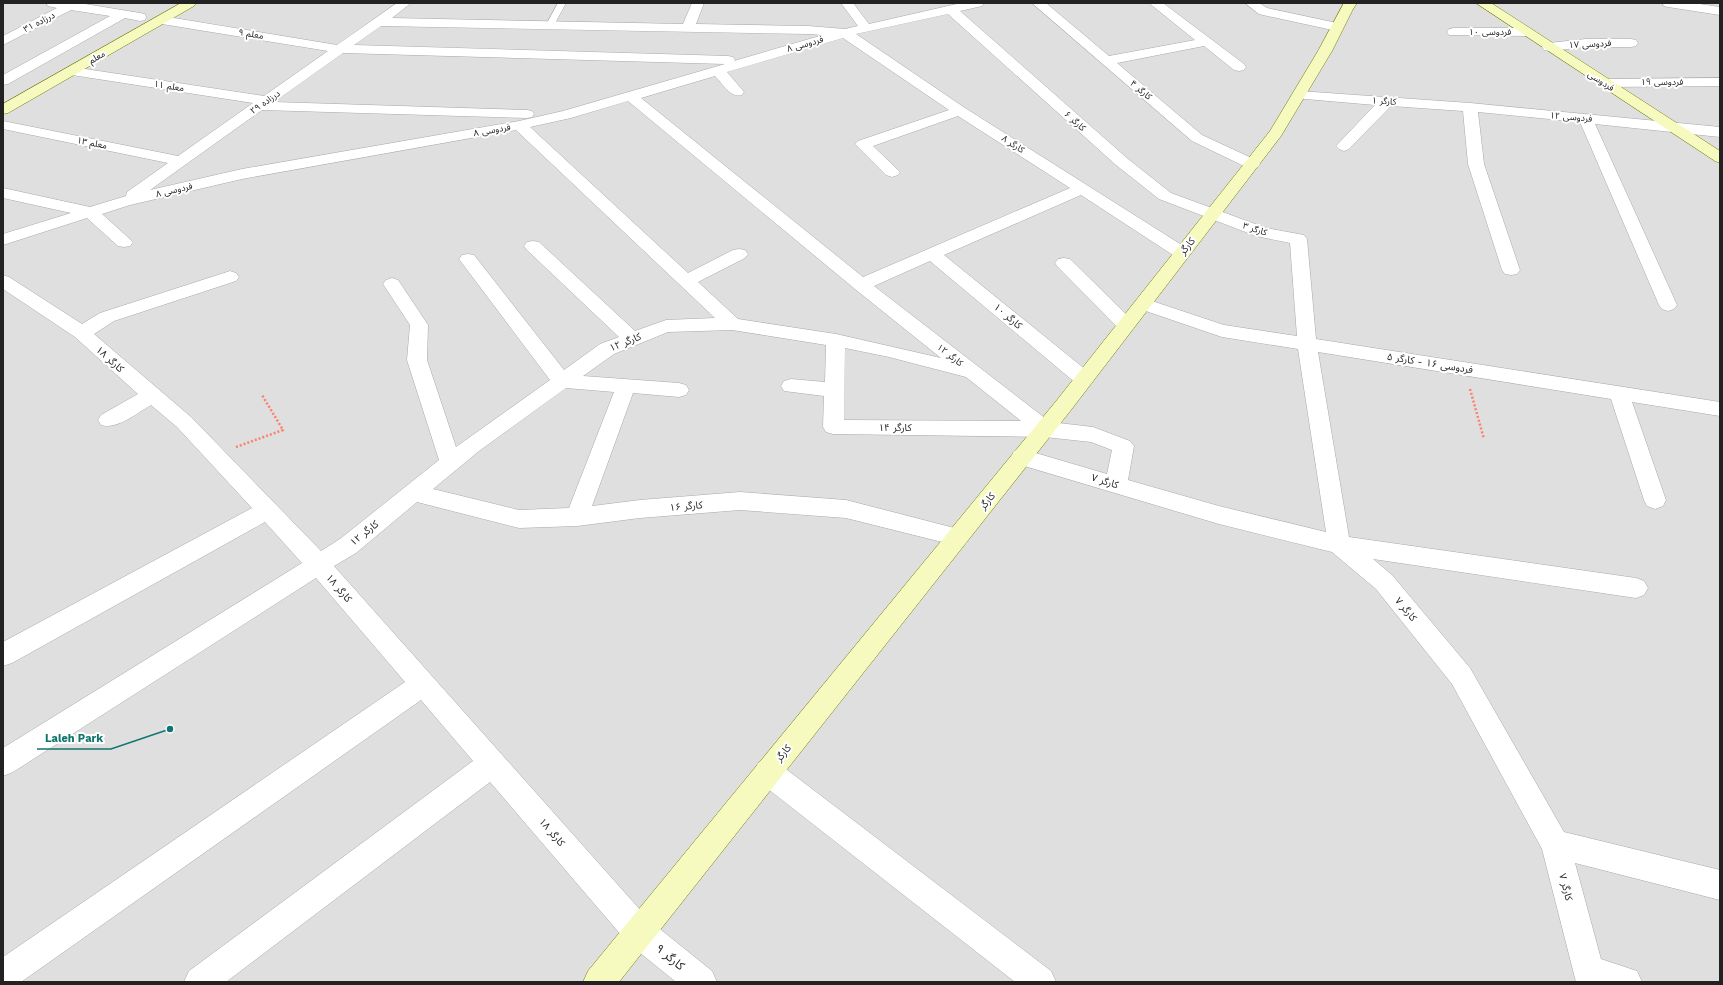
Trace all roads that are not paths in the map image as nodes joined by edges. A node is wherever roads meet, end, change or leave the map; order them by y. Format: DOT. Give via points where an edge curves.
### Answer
graph roads {
  1 [pos="52,3"];
  2 [pos="164,3"];
  3 [pos="190,3"];
  4 [pos="383,3"];
  5 [pos="562,3"];
  6 [pos="698,3"];
  7 [pos="847,3"];
  8 [pos="978,3"];
  9 [pos="1038,3"];
  10 [pos="1155,3"];
  11 [pos="1252,3"];
  12 [pos="1482,3"];
  13 [pos="1668,3"];
  14 [pos="73,4"];
  15 [pos="403,4"];
  16 [pos="1346,4"];
  17 [pos="950,9"];
  18 [pos="1720,11"];
  19 [pos="123,14"];
  20 [pos="140,17"];
  21 [pos="162,20"];
  22 [pos="378,22"];
  23 [pos="531,25"];
  24 [pos="550,25"];
  25 [pos="865,27"];
  26 [pos="1337,27"];
  27 [pos="688,28"];
  28 [pos="724,28"];
  29 [pos="845,32"];
  30 [pos="1454,32"];
  31 [pos="1526,32"];
  32 [pos="106,36"];
  33 [pos="126,40"];
  34 [pos="3,41"];
  35 [pos="1206,42"];
  36 [pos="1631,43"];
  37 [pos="1549,47"];
  38 [pos="339,49"];
  39 [pos="512,54"];
  40 [pos="1107,61"];
  41 [pos="719,65"];
  42 [pos="1239,67"];
  43 [pos="72,71"];
  44 [pos="5,77"];
  45 [pos="1720,82"];
  46 [pos="1604,83"];
  47 [pos="737,92"];
  48 [pos="3,95"];
  49 [pos="1299,95"];
  50 [pos="630,96"];
  51 [pos="1387,101"];
  52 [pos="263,103"];
  53 [pos="1470,107"];
  54 [pos="3,110"];
  55 [pos="960,111"];
  56 [pos="566,115"];
  57 [pos="1585,118"];
  58 [pos="3,125"];
  59 [pos="519,125"];
  60 [pos="1671,126"];
  61 [pos="1720,132"];
  62 [pos="1344,146"];
  63 [pos="1720,158"];
  64 [pos="181,161"];
  65 [pos="1252,164"];
  66 [pos="892,172"];
  67 [pos="1082,189"];
  68 [pos="3,193"];
  69 [pos="125,201"];
  70 [pos="90,212"];
  71 [pos="1212,214"];
  72 [pos="3,240"];
  73 [pos="124,242"];
  74 [pos="533,246"];
  75 [pos="1182,253"];
  76 [pos="739,254"];
  77 [pos="932,254"];
  78 [pos="468,259"];
  79 [pos="1064,263"];
  80 [pos="1510,270"];
  81 [pos="230,277"];
  82 [pos="686,281"];
  83 [pos="3,282"];
  84 [pos="392,284"];
  85 [pos="861,285"];
  86 [pos="1143,304"];
  87 [pos="1668,305"];
  88 [pos="732,324"];
  89 [pos="1126,325"];
  90 [pos="82,333"];
  91 [pos="632,339"];
  92 [pos="836,340"];
  93 [pos="1307,344"];
  94 [pos="972,372"];
  95 [pos="1084,379"];
  96 [pos="562,381"];
  97 [pos="626,386"];
  98 [pos="791,386"];
  99 [pos="679,390"];
  100 [pos="834,390"];
  101 [pos="1619,393"];
  102 [pos="153,395"];
  103 [pos="1720,409"];
  104 [pos="108,420"];
  105 [pos="1045,429"];
  106 [pos="1022,457"];
  107 [pos="450,464"];
  108 [pos="1116,485"];
  109 [pos="414,493"];
  110 [pos="1655,500"];
  111 [pos="267,510"];
  112 [pos="576,518"];
  113 [pos="958,536"];
  114 [pos="1339,545"];
  115 [pos="319,565"];
  116 [pos="1636,588"];
  117 [pos="3,655"];
  118 [pos="423,684"];
  119 [pos="3,763"];
  120 [pos="492,763"];
  121 [pos="768,772"];
  122 [pos="1555,844"];
  123 [pos="1720,885"];
  124 [pos="639,932"];
  125 [pos="3,976"];
  126 [pos="1590,977"];
  127 [pos="200,982"];
  128 [pos="599,982"];
  129 [pos="701,982"];
  130 [pos="1040,982"];
  131 [pos="1626,982"];
  1 -- 14 [label="street"];
  2 -- 20 [label="street, معلم"];
  3 -- 21 [label="street, معلم"];
  4 -- 15 [label="street"];
  5 -- 24 [label="lane"];
  6 -- 27 [label="street"];
  7 -- 25 [label="street"];
  8 -- 17 [label="street, فردوسی ۸"];
  9 -- 40 [label="street, کارگر ۴"];
  10 -- 35 [label="street"];
  11 -- 26 [label="street" via="1263,11"];
  12 -- 31 [label="street, فردوسی"];
  13 -- 18 [label="street"];
  14 -- 19 [label="street"];
  14 -- 34 [label="street, درزاده ۳۱"];
  15 -- 22 [label="street, درزاده ۲۹"];
  16 -- 26 [label="street, کارگر"];
  17 -- 25 [label="street, فردوسی ۸"];
  17 -- 71 [label="street, کارگر ۶" via="1116,157 1165,196"];
  19 -- 20 [label="street"];
  19 -- 44 [label="street"];
  20 -- 32 [label="street, معلم"];
  21 -- 33 [label="street, معلم"];
  21 -- 38 [label="street, معلم ۹"];
  22 -- 23 [label="street"];
  22 -- 38 [label="street, درزاده ۲۹"];
  23 -- 24 [label="street"];
  23 -- 39 [label="street"];
  24 -- 27 [label="street"];
  25 -- 29 [label="street, فردوسی ۸"];
  26 -- 49 [label="street, کارگر"];
  27 -- 28 [label="street"];
  28 -- 29 [label="street"];
  28 -- 41 [label="street"];
  29 -- 41 [label="street, فردوسی ۸" via="749,61"];
  29 -- 55 [label="street, کارگر ۸"];
  30 -- 31 [label="street, فردوسی ۱۰"];
  31 -- 37 [label="street, فردوسی"];
  32 -- 33 [label="street"];
  32 -- 48 [label="street, معلم"];
  33 -- 43 [label="street, معلم"];
  35 -- 40 [label="street"];
  35 -- 42 [label="street"];
  36 -- 37 [label="street, فردوسی ۱۷" via="1586,43"];
  37 -- 46 [label="street, فردوسی"];
  38 -- 39 [label="street, معلم ۹"];
  38 -- 52 [label="street, درزاده ۲۹"];
  39 -- 41 [label="street, معلم ۹"];
  40 -- 65 [label="street, کارگر ۴" via="1196,138"];
  41 -- 47 [label="street"];
  41 -- 50 [label="street, فردوسی ۸"];
  43 -- 52 [label="street, معلم ۱۱"];
  43 -- 54 [label="street, معلم"];
  45 -- 46 [label="street, فردوسی ۱۹"];
  46 -- 60 [label="street, فردوسی"];
  49 -- 51 [label="street, کارگر ۱"];
  49 -- 65 [label="street, کارگر" via="1276,133"];
  50 -- 56 [label="street, فردوسی ۸"];
  50 -- 85 [label="street, کارگر ۱۲"];
  51 -- 53 [label="street, کارگر ۱"];
  51 -- 62 [label="street"];
  52 -- 56 [label="street, معلم ۱۱"];
  52 -- 64 [label="street, درزاده ۲۹"];
  53 -- 57 [label="street, فردوسی ۱۲"];
  53 -- 80 [label="street" via="1476,164"];
  55 -- 66 [label="street" via="863,144"];
  55 -- 67 [label="street, کارگر ۸"];
  56 -- 59 [label="street, فردوسی ۸"];
  57 -- 60 [label="street, فردوسی ۱۲"];
  57 -- 87 [label="street"];
  58 -- 64 [label="street, معلم ۱۳"];
  59 -- 69 [label="street, فردوسی ۸" via="242,174"];
  59 -- 82 [label="street"];
  60 -- 61 [label="street, فردوسی ۱۲"];
  60 -- 63 [label="street, فردوسی"];
  64 -- 69 [label="street, درزاده ۲۹"];
  65 -- 71 [label="street, کارگر"];
  67 -- 75 [label="street, کارگر ۸"];
  67 -- 77 [label="street"];
  68 -- 70 [label="street"];
  69 -- 70 [label="street, فردوسی ۸"];
  70 -- 72 [label="street, فردوسی ۸"];
  70 -- 73 [label="street"];
  71 -- 75 [label="street, کارگر"];
  71 -- 93 [label="street, کارگر ۳" via="1262,232 1298,240"];
  74 -- 91 [label="street"];
  75 -- 86 [label="street, کارگر"];
  76 -- 82 [label="street"];
  77 -- 85 [label="street"];
  77 -- 95 [label="street, کارگر ۱۰"];
  78 -- 96 [label="street"];
  79 -- 89 [label="street"];
  81 -- 90 [label="street" via="107,317"];
  82 -- 88 [label="street"];
  83 -- 90 [label="street, کارگر ۱۸"];
  84 -- 107 [label="street" via="419,325 417,360"];
  85 -- 94 [label="street, کارگر ۱۲"];
  86 -- 89 [label="street, کارگر"];
  86 -- 93 [label="street, فردوسی ۱۶ - کارگر ۵" via="1222,331"];
  88 -- 91 [label="street, کارگر ۱۲" via="666,326"];
  88 -- 92 [label="street, کارگر ۱۲"];
  89 -- 95 [label="street, کارگر"];
  90 -- 102 [label="street, کارگر ۱۸"];
  91 -- 96 [label="street, کارگر ۱۲" via="607,349"];
  92 -- 94 [label="street, کارگر ۱۲"];
  92 -- 100 [label="street, کارگر ۱۴"];
  93 -- 101 [label="street, فردوسی ۱۶ - کارگر ۵"];
  93 -- 114 [label="street"];
  94 -- 105 [label="street, کارگر ۱۲"];
  95 -- 105 [label="street, کارگر"];
  96 -- 97 [label="street"];
  96 -- 107 [label="street, کارگر ۱۲"];
  97 -- 99 [label="street"];
  97 -- 112 [label="street"];
  98 -- 100 [label="street"];
  100 -- 105 [label="street, کارگر ۱۴" via="832,427"];
  101 -- 103 [label="street, فردوسی ۱۶ - کارگر ۵"];
  101 -- 110 [label="street"];
  102 -- 104 [label="street"];
  102 -- 111 [label="street, کارگر ۱۸" via="184,422"];
  105 -- 106 [label="street, کارگر"];
  105 -- 108 [label="street" via="1093,434 1123,446"];
  106 -- 108 [label="street, کارگر ۷"];
  106 -- 113 [label="street, کارگر"];
  107 -- 109 [label="street, کارگر ۱۲"];
  108 -- 114 [label="street, کارگر ۷" via="1219,515"];
  109 -- 112 [label="street, کارگر ۱۶" via="519,519"];
  109 -- 115 [label="street, کارگر ۱۲" via="348,546"];
  111 -- 115 [label="street, کارگر ۱۸"];
  111 -- 117 [label="street"];
  112 -- 113 [label="street, کارگر ۱۶" via="640,509 740,501 846,509"];
  113 -- 121 [label="street, کارگر"];
  114 -- 116 [label="street"];
  114 -- 122 [label="street, کارگر ۷" via="1384,582 1462,676"];
  115 -- 118 [label="street, کارگر ۱۸"];
  115 -- 119 [label="street, کارگر ۱۲"];
  118 -- 120 [label="street, کارگر ۱۸"];
  118 -- 125 [label="street"];
  120 -- 124 [label="street, کارگر ۱۸"];
  120 -- 127 [label="street"];
  121 -- 124 [label="street, کارگر"];
  121 -- 130 [label="street"];
  122 -- 123 [label="street"];
  122 -- 126 [label="street, کارگر ۷"];
  124 -- 128 [label="street, کارگر"];
  124 -- 129 [label="street, کارگر ۹"];
  126 -- 131 [label="street"];
}
